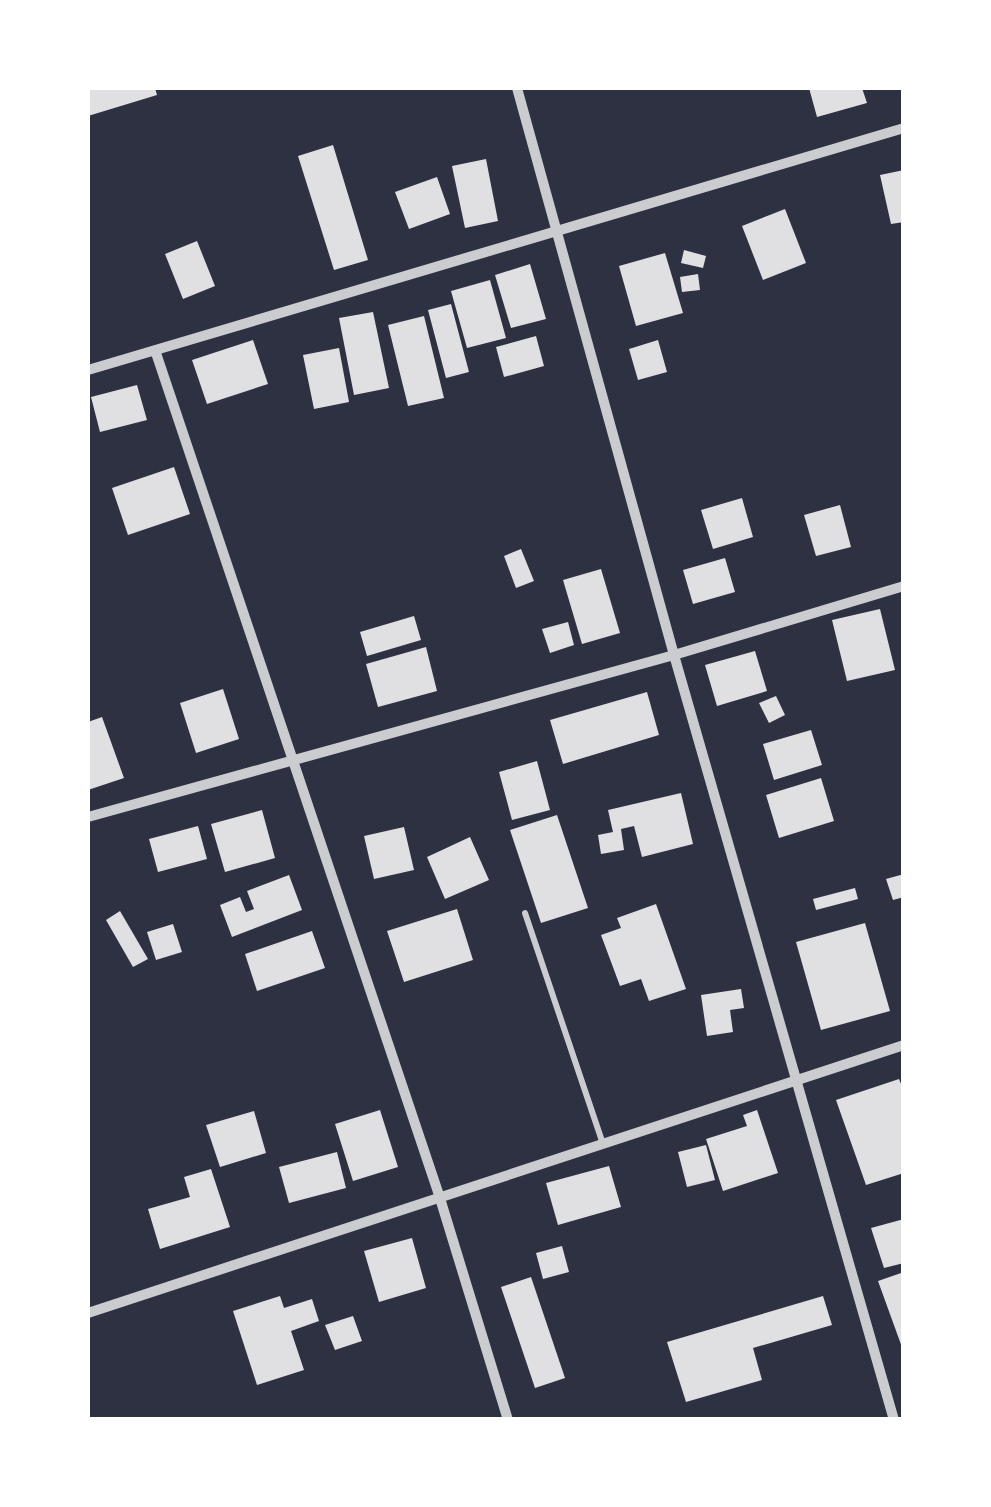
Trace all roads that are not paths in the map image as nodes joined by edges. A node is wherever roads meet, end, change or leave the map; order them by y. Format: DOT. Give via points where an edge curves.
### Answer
graph roads {
  1 [pos="516,88"];
  2 [pos="904,128"];
  3 [pos="558,230"];
  4 [pos="156,350"];
  5 [pos="88,370"];
  6 [pos="904,586"];
  7 [pos="674,656"];
  8 [pos="294,761"];
  9 [pos="88,818"];
  10 [pos="525,913"];
  11 [pos="904,1045"];
  12 [pos="796,1079"];
  13 [pos="602,1141"];
  14 [pos="439,1195"];
  15 [pos="88,1313"];
  16 [pos="508,1420"];
  17 [pos="894,1420"];
  1 -- 3 [label="street"];
  2 -- 3 [label="street"];
  3 -- 4 [label="street"];
  3 -- 7 [label="street"];
  4 -- 5 [label="street"];
  4 -- 8 [label="street"];
  6 -- 7 [label="street"];
  7 -- 8 [label="street"];
  7 -- 12 [label="street"];
  8 -- 9 [label="street"];
  8 -- 14 [label="street"];
  10 -- 13 [label="lane"];
  11 -- 12 [label="street"];
  12 -- 13 [label="street"];
  12 -- 17 [label="street"];
  13 -- 14 [label="street"];
  14 -- 15 [label="street"];
  14 -- 16 [label="street"];
}
